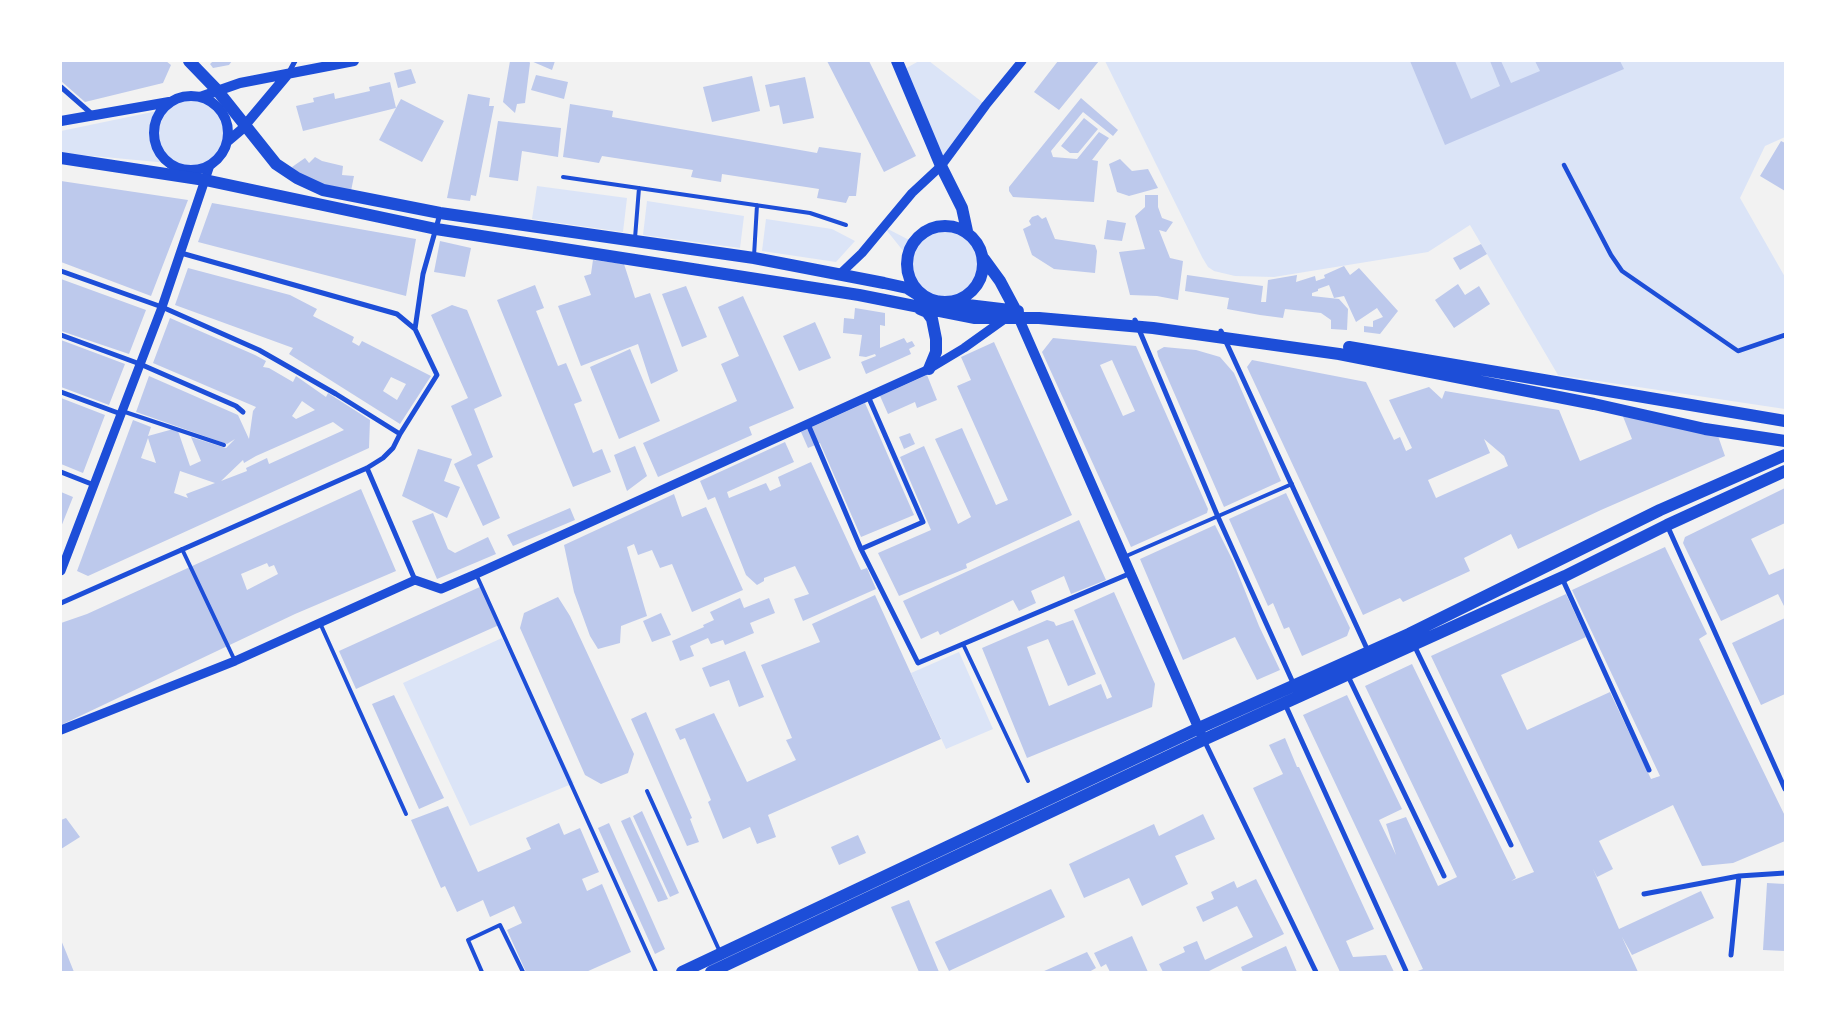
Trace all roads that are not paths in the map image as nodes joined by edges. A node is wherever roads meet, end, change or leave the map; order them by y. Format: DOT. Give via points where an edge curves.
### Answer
graph roads {
  1 [pos="295,61"];
  2 [pos="354,61"];
  3 [pos="897,61"];
  4 [pos="1022,61"];
  5 [pos="193,63"];
  6 [pos="288,74"];
  7 [pos="61,87"];
  8 [pos="217,90"];
  9 [pos="200,97"];
  10 [pos="170,102"];
  11 [pos="92,115"];
  12 [pos="61,121"];
  13 [pos="245,124"];
  14 [pos="228,141"];
  15 [pos="61,158"];
  16 [pos="210,165"];
  17 [pos="1564,165"];
  18 [pos="941,166"];
  19 [pos="563,177"];
  20 [pos="205,180"];
  21 [pos="639,188"];
  22 [pos="757,206"];
  23 [pos="440,213"];
  24 [pos="846,225"];
  25 [pos="436,229"];
  26 [pos="967,231"];
  27 [pos="635,241"];
  28 [pos="181,253"];
  29 [pos="754,258"];
  30 [pos="984,259"];
  31 [pos="61,271"];
  32 [pos="840,274"];
  33 [pos="920,299"];
  34 [pos="162,307"];
  35 [pos="940,307"];
  36 [pos="1014,316"];
  37 [pos="1136,323"];
  38 [pos="414,330"];
  39 [pos="61,335"];
  40 [pos="1223,335"];
  41 [pos="1785,335"];
  42 [pos="140,364"];
  43 [pos="929,369"];
  44 [pos="61,392"];
  45 [pos="868,396"];
  46 [pos="243,412"];
  47 [pos="121,413"];
  48 [pos="1785,421"];
  49 [pos="808,424"];
  50 [pos="400,434"];
  51 [pos="1785,441"];
  52 [pos="224,445"];
  53 [pos="1785,455"];
  54 [pos="367,468"];
  55 [pos="1785,471"];
  56 [pos="61,472"];
  57 [pos="1292,484"];
  58 [pos="94,485"];
  59 [pos="1218,517"];
  60 [pos="1667,525"];
  61 [pos="182,549"];
  62 [pos="860,549"];
  63 [pos="1124,557"];
  64 [pos="62,567"];
  65 [pos="1131,572"];
  66 [pos="476,574"];
  67 [pos="1562,577"];
  68 [pos="415,580"];
  69 [pos="61,603"];
  70 [pos="320,623"];
  71 [pos="963,644"];
  72 [pos="1414,645"];
  73 [pos="1368,652"];
  74 [pos="235,661"];
  75 [pos="1347,675"];
  76 [pos="1294,686"];
  77 [pos="1285,703"];
  78 [pos="61,730"];
  79 [pos="1201,734"];
  80 [pos="1649,770"];
  81 [pos="1028,781"];
  82 [pos="1785,789"];
  83 [pos="647,791"];
  84 [pos="406,814"];
  85 [pos="1511,845"];
  86 [pos="1785,873"];
  87 [pos="1444,876"];
  88 [pos="1739,876"];
  89 [pos="1644,894"];
  90 [pos="721,954"];
  91 [pos="1731,954"];
  92 [pos="1406,971"];
  93 [pos="482,972"];
  94 [pos="523,972"];
  95 [pos="656,972"];
  96 [pos="682,972"];
  97 [pos="711,972"];
  98 [pos="1316,972"];
  1 -- 6 [label="street"];
  2 -- 6 [label="main road"];
  3 -- 18 [label="main road"];
  4 -- 18 [label="street"];
  5 -- 8 [label="main road"];
  6 -- 8 [label="main road"];
  6 -- 13 [label="main road"];
  7 -- 11 [label="street"];
  8 -- 9 [label="main road"];
  8 -- 13 [label="main road"];
  9 -- 10 [label="main road" via="181,97"];
  9 -- 14 [label="main road" via="209,100 222,112 228,128"];
  10 -- 11 [label="main road"];
  10 -- 16 [label="main road" via="159,115 153,131 154,143 160,154 179,169 192,171"];
  11 -- 12 [label="main road"];
  13 -- 14 [label="main road"];
  13 -- 23 [label="main road" via="276,164 323,190"];
  14 -- 16 [label="main road" via="223,153"];
  15 -- 20 [label="main road"];
  16 -- 20 [label="street"];
  17 -- 41 [label="street" via="1622,271 1738,351"];
  18 -- 26 [label="main road" via="962,208"];
  18 -- 32 [label="street" via="912,193"];
  19 -- 21 [label="lane"];
  20 -- 25 [label="main road"];
  20 -- 28 [label="street"];
  21 -- 22 [label="lane"];
  21 -- 27 [label="lane"];
  22 -- 24 [label="lane" via="810,213"];
  22 -- 29 [label="lane"];
  23 -- 25 [label="street"];
  23 -- 27 [label="main road"];
  25 -- 33 [label="main road" via="859,294"];
  25 -- 38 [label="street"];
  26 -- 30 [label="main road" via="977,241"];
  26 -- 33 [label="main road" via="948,226 934,227 914,242 907,267"];
  27 -- 29 [label="main road"];
  28 -- 34 [label="street"];
  28 -- 38 [label="street" via="397,314"];
  29 -- 32 [label="main road"];
  30 -- 35 [label="main road" via="981,278 974,290"];
  30 -- 36 [label="main road" via="1000,281"];
  31 -- 34 [label="street"];
  32 -- 33 [label="main road" via="907,288"];
  33 -- 35 [label="main road"];
  33 -- 43 [label="main road" via="934,326 936,352"];
  34 -- 42 [label="street"];
  34 -- 50 [label="street" via="259,350"];
  35 -- 36 [label="main road"];
  36 -- 37 [label="main road"];
  36 -- 43 [label="street"];
  36 -- 63 [label="main road"];
  37 -- 40 [label="main road"];
  37 -- 59 [label="street"];
  38 -- 50 [label="street" via="437,375"];
  39 -- 42 [label="street"];
  40 -- 48 [label="main road" via="1343,346"];
  40 -- 51 [label="main road" via="1339,354 1705,429"];
  40 -- 57 [label="street"];
  42 -- 46 [label="street"];
  42 -- 47 [label="street"];
  43 -- 45 [label="street"];
  44 -- 47 [label="street"];
  45 -- 49 [label="street"];
  45 -- 62 [label="street" via="923,522"];
  47 -- 52 [label="lane"];
  47 -- 58 [label="street"];
  49 -- 62 [label="street"];
  49 -- 66 [label="street"];
  50 -- 54 [label="street" via="393,448"];
  53 -- 73 [label="main road" via="1660,510"];
  54 -- 61 [label="street"];
  54 -- 68 [label="street"];
  55 -- 60 [label="main road"];
  56 -- 58 [label="street"];
  57 -- 59 [label="lane"];
  57 -- 73 [label="street"];
  58 -- 64 [label="street"];
  59 -- 63 [label="lane"];
  59 -- 76 [label="street"];
  60 -- 67 [label="main road"];
  60 -- 82 [label="street"];
  61 -- 69 [label="street"];
  61 -- 74 [label="lane"];
  62 -- 71 [label="street" via="918,663"];
  63 -- 65 [label="main road"];
  65 -- 71 [label="street"];
  65 -- 79 [label="main road"];
  66 -- 68 [label="street" via="441,589"];
  66 -- 95 [label="lane"];
  67 -- 72 [label="main road"];
  67 -- 80 [label="street"];
  68 -- 70 [label="street"];
  70 -- 74 [label="street"];
  70 -- 84 [label="lane"];
  71 -- 81 [label="lane"];
  72 -- 75 [label="main road"];
  72 -- 85 [label="street"];
  73 -- 76 [label="main road"];
  74 -- 78 [label="street"];
  75 -- 77 [label="main road"];
  75 -- 87 [label="street"];
  76 -- 79 [label="main road"];
  77 -- 79 [label="main road"];
  77 -- 92 [label="street"];
  79 -- 90 [label="main road"];
  79 -- 97 [label="main road"];
  79 -- 98 [label="street"];
  83 -- 90 [label="lane"];
  86 -- 88 [label="street"];
  88 -- 89 [label="street"];
  88 -- 91 [label="street"];
  90 -- 96 [label="main road"];
  93 -- 94 [label="lane" via="468,940 500,925"];
}
